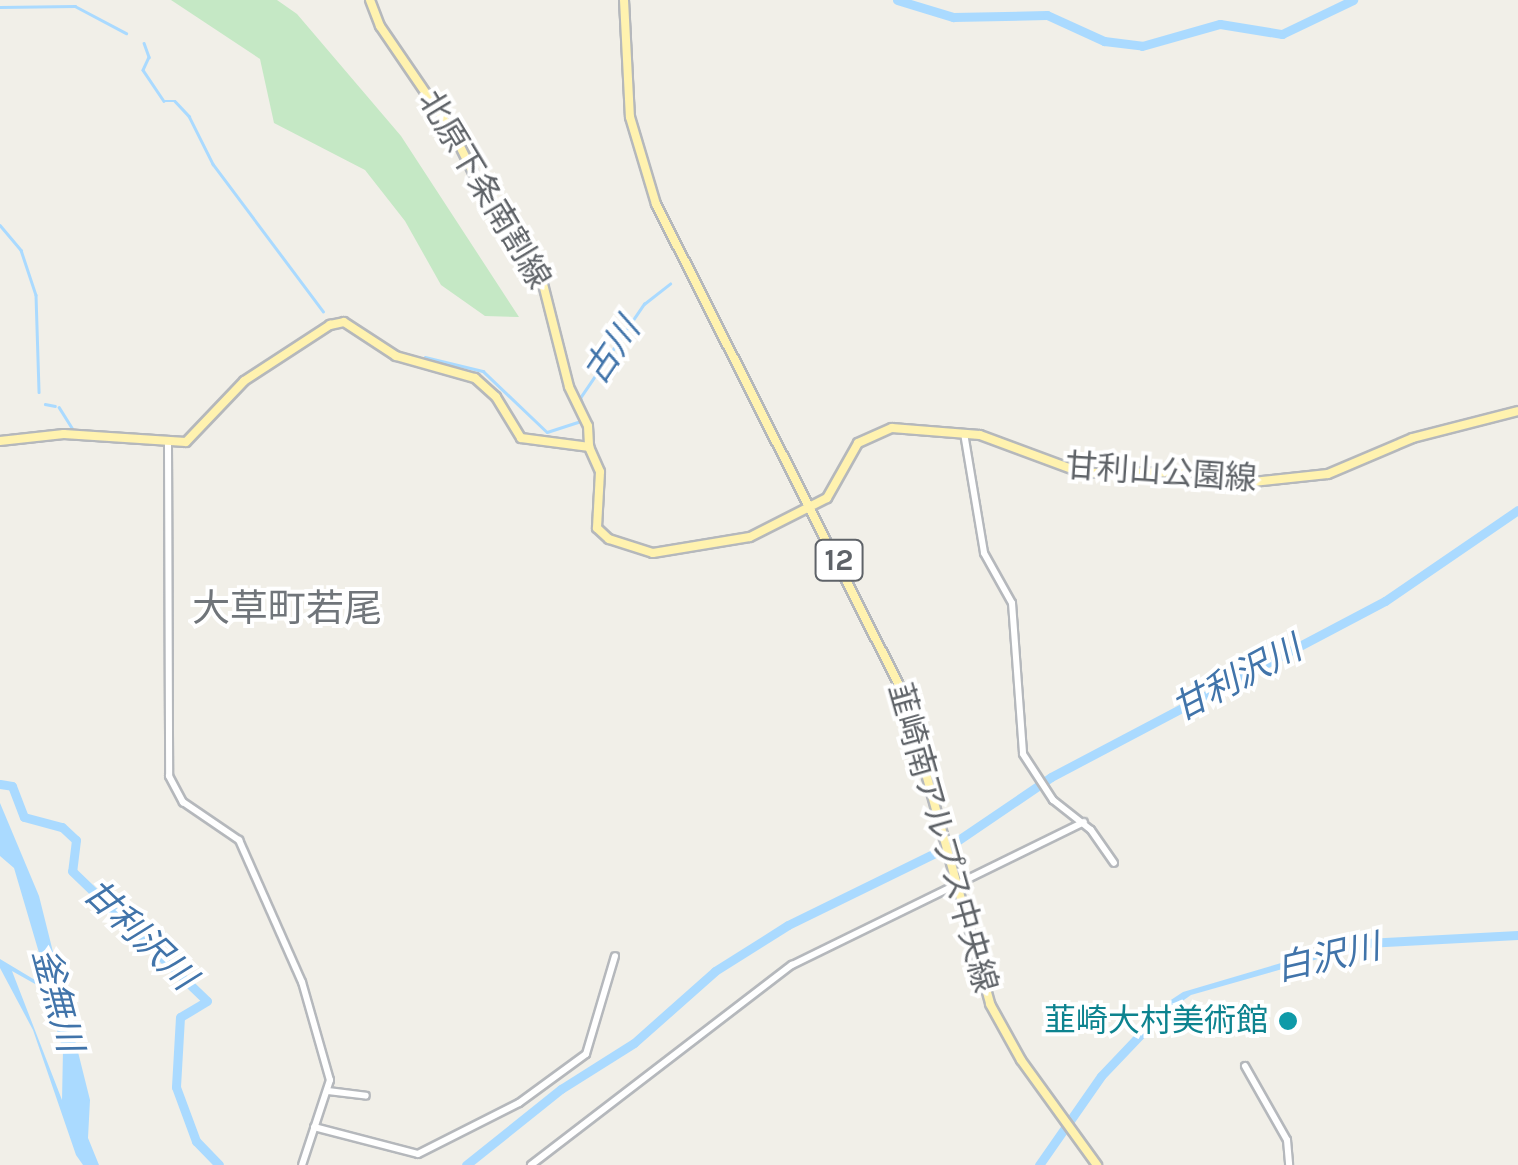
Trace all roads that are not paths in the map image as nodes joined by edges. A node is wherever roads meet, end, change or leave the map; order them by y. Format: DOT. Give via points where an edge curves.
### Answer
graph roads {
  1 [pos="370,0"];
  2 [pos="624,0"];
  3 [pos="1518,411"];
  4 [pos="964,433"];
  5 [pos="0,441"];
  6 [pos="168,446"];
  7 [pos="589,447"];
  8 [pos="810,506"];
  9 [pos="1084,822"];
  10 [pos="1114,863"];
  11 [pos="956,886"];
  12 [pos="615,956"];
  13 [pos="1245,1066"];
  14 [pos="328,1092"];
  15 [pos="366,1096"];
  16 [pos="314,1127"];
  17 [pos="302,1165"];
  18 [pos="531,1165"];
  19 [pos="1096,1165"];
  20 [pos="1289,1165"];
  1 -- 7 [label="main road, 北原下条南割線" via="486,199 540,276"];
  2 -- 8 [label="main road, 韮崎南アルプス中央線 / 12" via="626,86 648,183"];
  3 -- 4 [label="main road, 甘利山公園線" via="1412,438 1328,474 1253,482 1203,472 1083,473"];
  4 -- 8 [label="main road, 甘利山公園線" via="872,434 854,449 832,494"];
  4 -- 9 [label="street" via="984,554 1012,603 1020,742 1053,800"];
  5 -- 6 [label="main road" via="64,434"];
  6 -- 7 [label="main road" via="190,441 266,364 344,322 396,356 475,378 496,397 521,438"];
  6 -- 14 [label="street" via="169,776 183,802 232,832 247,855 328,1058"];
  7 -- 8 [label="main road, 甘利山公園線" via="600,472 597,528 609,539 653,553 750,537"];
  8 -- 11 [label="main road, 韮崎南アルプス中央線 / 12" via="904,695"];
  9 -- 10 [label="street"];
  9 -- 11 [label="street"];
  11 -- 18 [label="street" via="792,965"];
  11 -- 19 [label="main road, 韮崎南アルプス中央線 / 12" via="990,1004"];
  12 -- 16 [label="street" via="586,1054 518,1103 418,1154"];
  13 -- 20 [label="street" via="1287,1140"];
  14 -- 15 [label="street"];
  14 -- 16 [label="street"];
  16 -- 17 [label="street"];
}
